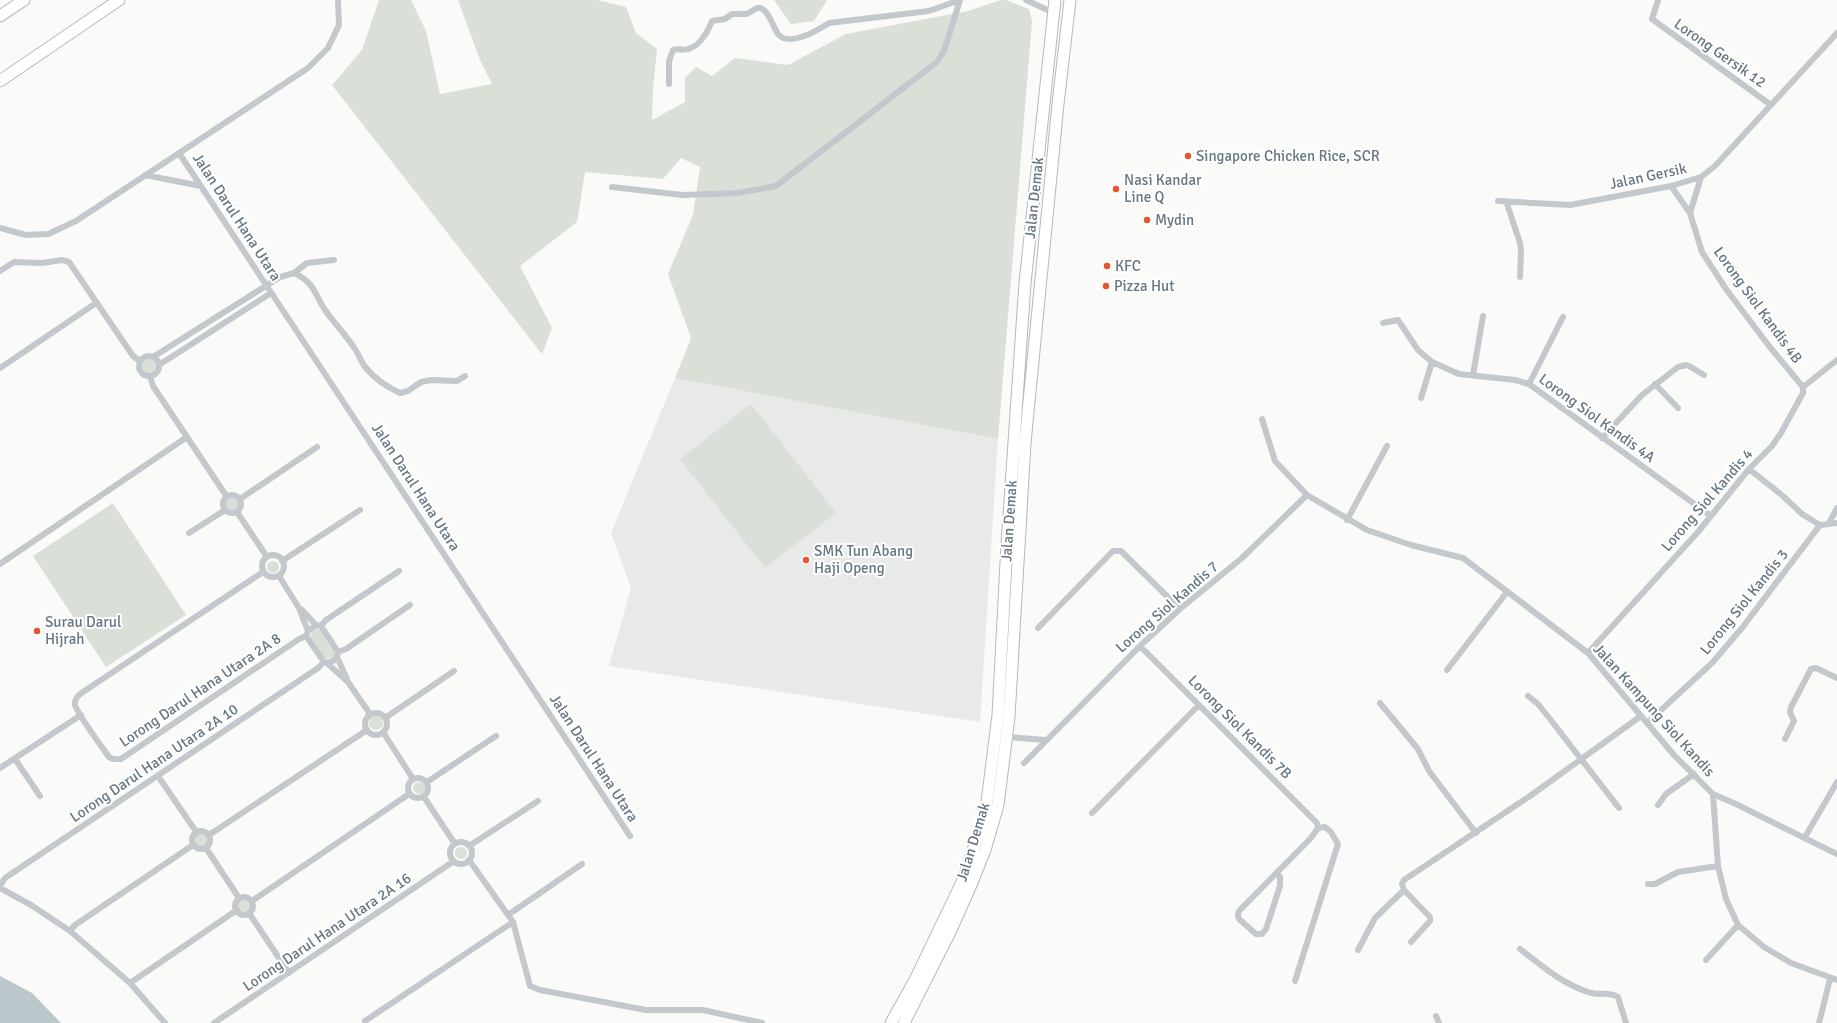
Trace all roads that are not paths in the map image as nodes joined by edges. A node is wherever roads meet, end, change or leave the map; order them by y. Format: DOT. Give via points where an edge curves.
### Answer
graph roads {
  1 [pos="24,0"];
  2 [pos="119,0"];
  3 [pos="338,0"];
  4 [pos="960,0"];
  5 [pos="1026,0"];
  6 [pos="1055,0"];
  7 [pos="1070,0"];
  8 [pos="1658,0"];
  9 [pos="1054,12"];
  10 [pos="0,16"];
  11 [pos="1837,33"];
  12 [pos="0,81"];
  13 [pos="669,84"];
  14 [pos="1771,105"];
  15 [pos="179,152"];
  16 [pos="145,175"];
  17 [pos="1701,177"];
  18 [pos="201,186"];
  19 [pos="1671,186"];
  20 [pos="612,187"];
  21 [pos="1498,201"];
  22 [pos="1506,201"];
  23 [pos="1690,213"];
  24 [pos="0,228"];
  25 [pos="334,260"];
  26 [pos="0,271"];
  27 [pos="294,273"];
  28 [pos="1520,277"];
  29 [pos="266,285"];
  30 [pos="272,293"];
  31 [pos="96,303"];
  32 [pos="1483,316"];
  33 [pos="1563,317"];
  34 [pos="1383,323"];
  35 [pos="153,357"];
  36 [pos="1837,360"];
  37 [pos="140,361"];
  38 [pos="1432,362"];
  39 [pos="159,365"];
  40 [pos="0,368"];
  41 [pos="1473,375"];
  42 [pos="1704,375"];
  43 [pos="150,376"];
  44 [pos="465,376"];
  45 [pos="1529,384"];
  46 [pos="1655,384"];
  47 [pos="1803,387"];
  48 [pos="1421,398"];
  49 [pos="1678,408"];
  50 [pos="1262,419"];
  51 [pos="187,437"];
  52 [pos="1602,438"];
  53 [pos="1387,446"];
  54 [pos="317,447"];
  55 [pos="1749,469"];
  56 [pos="1307,495"];
  57 [pos="227,497"];
  58 [pos="240,499"];
  59 [pos="1837,508"];
  60 [pos="225,510"];
  61 [pos="360,510"];
  62 [pos="237,512"];
  63 [pos="1711,516"];
  64 [pos="1347,520"];
  65 [pos="1829,523"];
  66 [pos="1837,523"];
  67 [pos="1820,525"];
  68 [pos="189,534"];
  69 [pos="267,557"];
  70 [pos="282,561"];
  71 [pos="0,564"];
  72 [pos="399,571"];
  73 [pos="263,572"];
  74 [pos="279,576"];
  75 [pos="1507,592"];
  76 [pos="410,605"];
  77 [pos="299,608"];
  78 [pos="1180,609"];
  79 [pos="319,625"];
  80 [pos="1038,628"];
  81 [pos="307,634"];
  82 [pos="1140,646"];
  83 [pos="1588,653"];
  84 [pos="338,655"];
  85 [pos="326,663"];
  86 [pos="1448,670"];
  87 [pos="454,672"];
  88 [pos="1837,678"];
  89 [pos="348,682"];
  90 [pos="1528,696"];
  91 [pos="1380,703"];
  92 [pos="1199,704"];
  93 [pos="370,714"];
  94 [pos="81,715"];
  95 [pos="1641,716"];
  96 [pos="385,718"];
  97 [pos="1646,723"];
  98 [pos="367,730"];
  99 [pos="383,732"];
  100 [pos="496,736"];
  101 [pos="1007,737"];
  102 [pos="1785,739"];
  103 [pos="1046,740"];
  104 [pos="15,758"];
  105 [pos="1581,759"];
  106 [pos="1024,763"];
  107 [pos="0,768"];
  108 [pos="1694,774"];
  109 [pos="158,776"];
  110 [pos="413,779"];
  111 [pos="427,782"];
  112 [pos="1837,782"];
  113 [pos="410,794"];
  114 [pos="1713,794"];
  115 [pos="40,796"];
  116 [pos="424,797"];
  117 [pos="538,800"];
  118 [pos="1658,805"];
  119 [pos="1619,808"];
  120 [pos="1092,814"];
  121 [pos="1318,828"];
  122 [pos="197,833"];
  123 [pos="1476,833"];
  124 [pos="209,835"];
  125 [pos="630,836"];
  126 [pos="1805,837"];
  127 [pos="455,844"];
  128 [pos="194,845"];
  129 [pos="470,846"];
  130 [pos="206,848"];
  131 [pos="1837,854"];
  132 [pos="469,860"];
  133 [pos="454,861"];
  134 [pos="582,864"];
  135 [pos="1718,866"];
  136 [pos="1277,873"];
  137 [pos="1648,884"];
  138 [pos="0,887"];
  139 [pos="1404,890"];
  140 [pos="239,898"];
  141 [pos="252,901"];
  142 [pos="237,910"];
  143 [pos="249,913"];
  144 [pos="508,915"];
  145 [pos="513,922"];
  146 [pos="1738,925"];
  147 [pos="70,931"];
  148 [pos="1411,942"];
  149 [pos="1520,949"];
  150 [pos="1358,950"];
  151 [pos="1706,960"];
  152 [pos="289,973"];
  153 [pos="1830,979"];
  154 [pos="1837,980"];
  155 [pos="1295,981"];
  156 [pos="130,983"];
  157 [pos="1436,1016"];
  158 [pos="365,1021"];
  159 [pos="165,1023"];
  160 [pos="214,1023"];
  161 [pos="762,1023"];
  162 [pos="891,1023"];
  163 [pos="904,1023"];
  164 [pos="1439,1023"];
  165 [pos="1626,1023"];
  166 [pos="1819,1023"];
  1 -- 10 [label="highway"];
  2 -- 12 [label="highway"];
  3 -- 15 [label="street, Jalan Darul Hana Utara" via="339,25 328,48 308,68"];
  4 -- 13 [label="street" via="929,11 829,23 818,30 790,40 778,34 768,15 761,8 747,14 732,14 724,19 712,21 708,30 689,49 673,50 669,61"];
  4 -- 20 [label="street" via="944,51 936,62 776,186 738,193 683,195"];
  5 -- 9 [label="street"];
  6 -- 9 [label="highway, Jalan Demak"];
  7 -- 101 [label="highway, Jalan Demak" via="1025,443"];
  8 -- 14 [label="street, Lorong Gersik 12" via="1652,19"];
  9 -- 162 [label="highway, Jalan Demak" via="1025,283 998,715 986,810 964,878 949,912"];
  11 -- 14 [label="street, Jalan Gersik"];
  14 -- 17 [label="street, Jalan Gersik" via="1715,166"];
  15 -- 16 [label="street, Jalan Darul Hana Utara"];
  15 -- 18 [label="street, Jalan Darul Hana Utara"];
  16 -- 18 [label="street"];
  16 -- 24 [label="street, Jalan Darul Hana Utara" via="76,221 48,234 26,235"];
  17 -- 19 [label="street, Jalan Gersik"];
  17 -- 23 [label="street"];
  18 -- 29 [label="street, Jalan Darul Hana Utara"];
  19 -- 22 [label="street, Jalan Gersik" via="1570,205"];
  19 -- 23 [label="street, Lorong Siol Kandis 4B"];
  21 -- 22 [label="street, Jalan Gersik"];
  22 -- 28 [label="street" via="1520,243"];
  23 -- 47 [label="street, Lorong Siol Kandis 4B" via="1702,252 1726,289 1768,346"];
  25 -- 27 [label="street" via="307,263"];
  26 -- 31 [label="street" via="14,262 69,262"];
  27 -- 29 [label="street"];
  27 -- 44 [label="street" via="311,284 322,306 365,367 376,379 391,389 400,393 421,382 458,382"];
  29 -- 30 [label="street, Jalan Darul Hana Utara"];
  29 -- 35 [label="street"];
  30 -- 39 [label="street"];
  30 -- 125 [label="street, Jalan Darul Hana Utara"];
  31 -- 37 [label="street" via="133,356"];
  31 -- 40 [label="street"];
  32 -- 41 [label="street"];
  33 -- 45 [label="street"];
  34 -- 38 [label="street, Lorong Siol Kandis 4A" via="1401,321 1418,350"];
  35 -- 37 [label="street" via="146,356"];
  35 -- 39 [label="street"];
  36 -- 47 [label="street"];
  37 -- 43 [label="street" via="140,372"];
  38 -- 41 [label="street, Lorong Siol Kandis 4A" via="1460,374"];
  38 -- 48 [label="street"];
  39 -- 43 [label="street" via="157,372"];
  41 -- 45 [label="street, Lorong Siol Kandis 4A"];
  42 -- 46 [label="street" via="1689,366 1681,366"];
  43 -- 51 [label="street" via="153,386"];
  45 -- 52 [label="street, Lorong Siol Kandis 4A"];
  46 -- 49 [label="street"];
  46 -- 52 [label="street"];
  47 -- 55 [label="street, Lorong Siol Kandis 4" via="1803,393 1778,438"];
  50 -- 56 [label="street, Jalan Kampung Siol Kandis" via="1275,461"];
  51 -- 57 [label="street"];
  51 -- 71 [label="street"];
  52 -- 63 [label="street, Lorong Siol Kandis 4A"];
  53 -- 64 [label="street"];
  54 -- 58 [label="street"];
  55 -- 63 [label="street, Lorong Siol Kandis 4"];
  55 -- 67 [label="street" via="1802,514"];
  56 -- 64 [label="street, Jalan Kampung Siol Kandis"];
  56 -- 78 [label="street, Lorong Siol Kandis 7" via="1242,558"];
  57 -- 58 [label="street" via="233,495"];
  57 -- 60 [label="street" via="224,501"];
  58 -- 62 [label="street" via="241,507"];
  59 -- 65 [label="street"];
  60 -- 62 [label="street" via="229,513"];
  60 -- 68 [label="street"];
  61 -- 70 [label="street"];
  62 -- 69 [label="street"];
  63 -- 83 [label="street, Lorong Siol Kandis 4"];
  64 -- 75 [label="street, Jalan Kampung Siol Kandis" via="1367,530 1411,545 1463,558"];
  65 -- 66 [label="street"];
  65 -- 67 [label="street"];
  67 -- 97 [label="street, Lorong Siol Kandis 3" via="1742,628 1712,663"];
  69 -- 70 [label="street" via="276,556"];
  69 -- 73 [label="street" via="262,564"];
  70 -- 74 [label="street" via="283,570"];
  72 -- 79 [label="street, Lorong Darul Hana Utara 2A 8"];
  73 -- 74 [label="street" via="272,577"];
  73 -- 94 [label="street" via="80,694 75,706"];
  74 -- 77 [label="street"];
  75 -- 83 [label="street, Jalan Kampung Siol Kandis"];
  75 -- 86 [label="street"];
  76 -- 84 [label="street, Lorong Darul Hana Utara 2A 10"];
  77 -- 79 [label="street"];
  77 -- 81 [label="street"];
  78 -- 80 [label="street" via="1120,551 1113,551"];
  78 -- 82 [label="street, Lorong Siol Kandis 7"];
  79 -- 81 [label="street, Lorong Darul Hana Utara 2A 8"];
  79 -- 84 [label="street"];
  81 -- 85 [label="street"];
  81 -- 94 [label="street, Lorong Darul Hana Utara 2A 8" via="121,759 109,757"];
  82 -- 92 [label="street, Lorong Siol Kandis 7B"];
  82 -- 103 [label="street, Lorong Siol Kandis 7"];
  83 -- 95 [label="street, Jalan Kampung Siol Kandis"];
  84 -- 85 [label="street, Lorong Darul Hana Utara 2A 10"];
  84 -- 89 [label="street"];
  85 -- 89 [label="street"];
  85 -- 109 [label="street, Lorong Darul Hana Utara 2A 10"];
  87 -- 96 [label="street"];
  88 -- 102 [label="street" via="1811,668 1790,712 1794,721"];
  89 -- 93 [label="street"];
  90 -- 105 [label="street" via="1538,704"];
  91 -- 123 [label="street" via="1418,749 1429,771"];
  92 -- 120 [label="street"];
  92 -- 121 [label="street, Lorong Siol Kandis 7B" via="1317,823"];
  93 -- 96 [label="street" via="378,713"];
  93 -- 98 [label="street" via="366,720"];
  94 -- 104 [label="street"];
  95 -- 97 [label="street, Jalan Kampung Siol Kandis"];
  95 -- 105 [label="street"];
  96 -- 99 [label="street" via="387,726"];
  97 -- 108 [label="street, Jalan Kampung Siol Kandis"];
  98 -- 99 [label="street" via="373,734"];
  98 -- 124 [label="street"];
  99 -- 110 [label="street"];
  100 -- 111 [label="street"];
  101 -- 103 [label="street"];
  101 -- 163 [label="highway, Jalan Demak" via="998,805 985,850 950,932"];
  103 -- 106 [label="street, Lorong Siol Kandis 7"];
  104 -- 107 [label="street"];
  104 -- 115 [label="street"];
  105 -- 119 [label="street"];
  105 -- 123 [label="street"];
  108 -- 114 [label="street, Jalan Kampung Siol Kandis"];
  108 -- 118 [label="street" via="1666,794"];
  109 -- 122 [label="street"];
  109 -- 138 [label="street, Lorong Darul Hana Utara 2A 10" via="5,878"];
  110 -- 111 [label="street" via="420,778"];
  110 -- 113 [label="street" via="408,787"];
  111 -- 116 [label="street" via="428,791"];
  112 -- 126 [label="street"];
  113 -- 116 [label="street" via="415,798"];
  113 -- 141 [label="street"];
  114 -- 126 [label="street, Jalan Kampung Siol Kandis"];
  114 -- 135 [label="street"];
  116 -- 127 [label="street"];
  117 -- 129 [label="street"];
  121 -- 136 [label="street"];
  121 -- 155 [label="street" via="1324,827 1331,832 1338,844"];
  122 -- 124 [label="street"];
  122 -- 128 [label="street" via="192,839"];
  123 -- 139 [label="street" via="1404,880"];
  124 -- 130 [label="street" via="210,843"];
  126 -- 131 [label="street, Jalan Kampung Siol Kandis"];
  127 -- 129 [label="street" via="463,843"];
  127 -- 133 [label="street" via="451,851"];
  128 -- 130 [label="street" via="200,849"];
  128 -- 147 [label="street" via="75,925"];
  129 -- 132 [label="street" via="472,852"];
  130 -- 140 [label="street"];
  132 -- 133 [label="street" via="461,864"];
  132 -- 144 [label="street"];
  133 -- 152 [label="street, Lorong Darul Hana Utara 2A 16"];
  134 -- 144 [label="street"];
  135 -- 137 [label="street" via="1678,872 1655,884"];
  135 -- 146 [label="street" via="1726,899"];
  136 -- 136 [label="street" via="1280,877 1280,886 1266,929 1262,934 1256,934 1239,919 1239,911"];
  138 -- 147 [label="street"];
  139 -- 148 [label="street" via="1430,916 1430,921"];
  139 -- 150 [label="street" via="1375,918"];
  140 -- 141 [label="street" via="247,897"];
  140 -- 142 [label="street"];
  141 -- 143 [label="street" via="253,906"];
  142 -- 143 [label="street" via="244,914"];
  142 -- 156 [label="street"];
  143 -- 152 [label="street"];
  144 -- 145 [label="street"];
  145 -- 158 [label="street"];
  145 -- 161 [label="street" via="530,986 646,1010 703,1010"];
  146 -- 151 [label="street"];
  146 -- 153 [label="street" via="1764,947"];
  147 -- 156 [label="street"];
  149 -- 165 [label="street" via="1565,983 1590,994 1618,996"];
  152 -- 160 [label="street, Lorong Darul Hana Utara 2A 16"];
  153 -- 154 [label="street"];
  153 -- 166 [label="street"];
  156 -- 159 [label="street"];
  157 -- 164 [label="street"];
}
